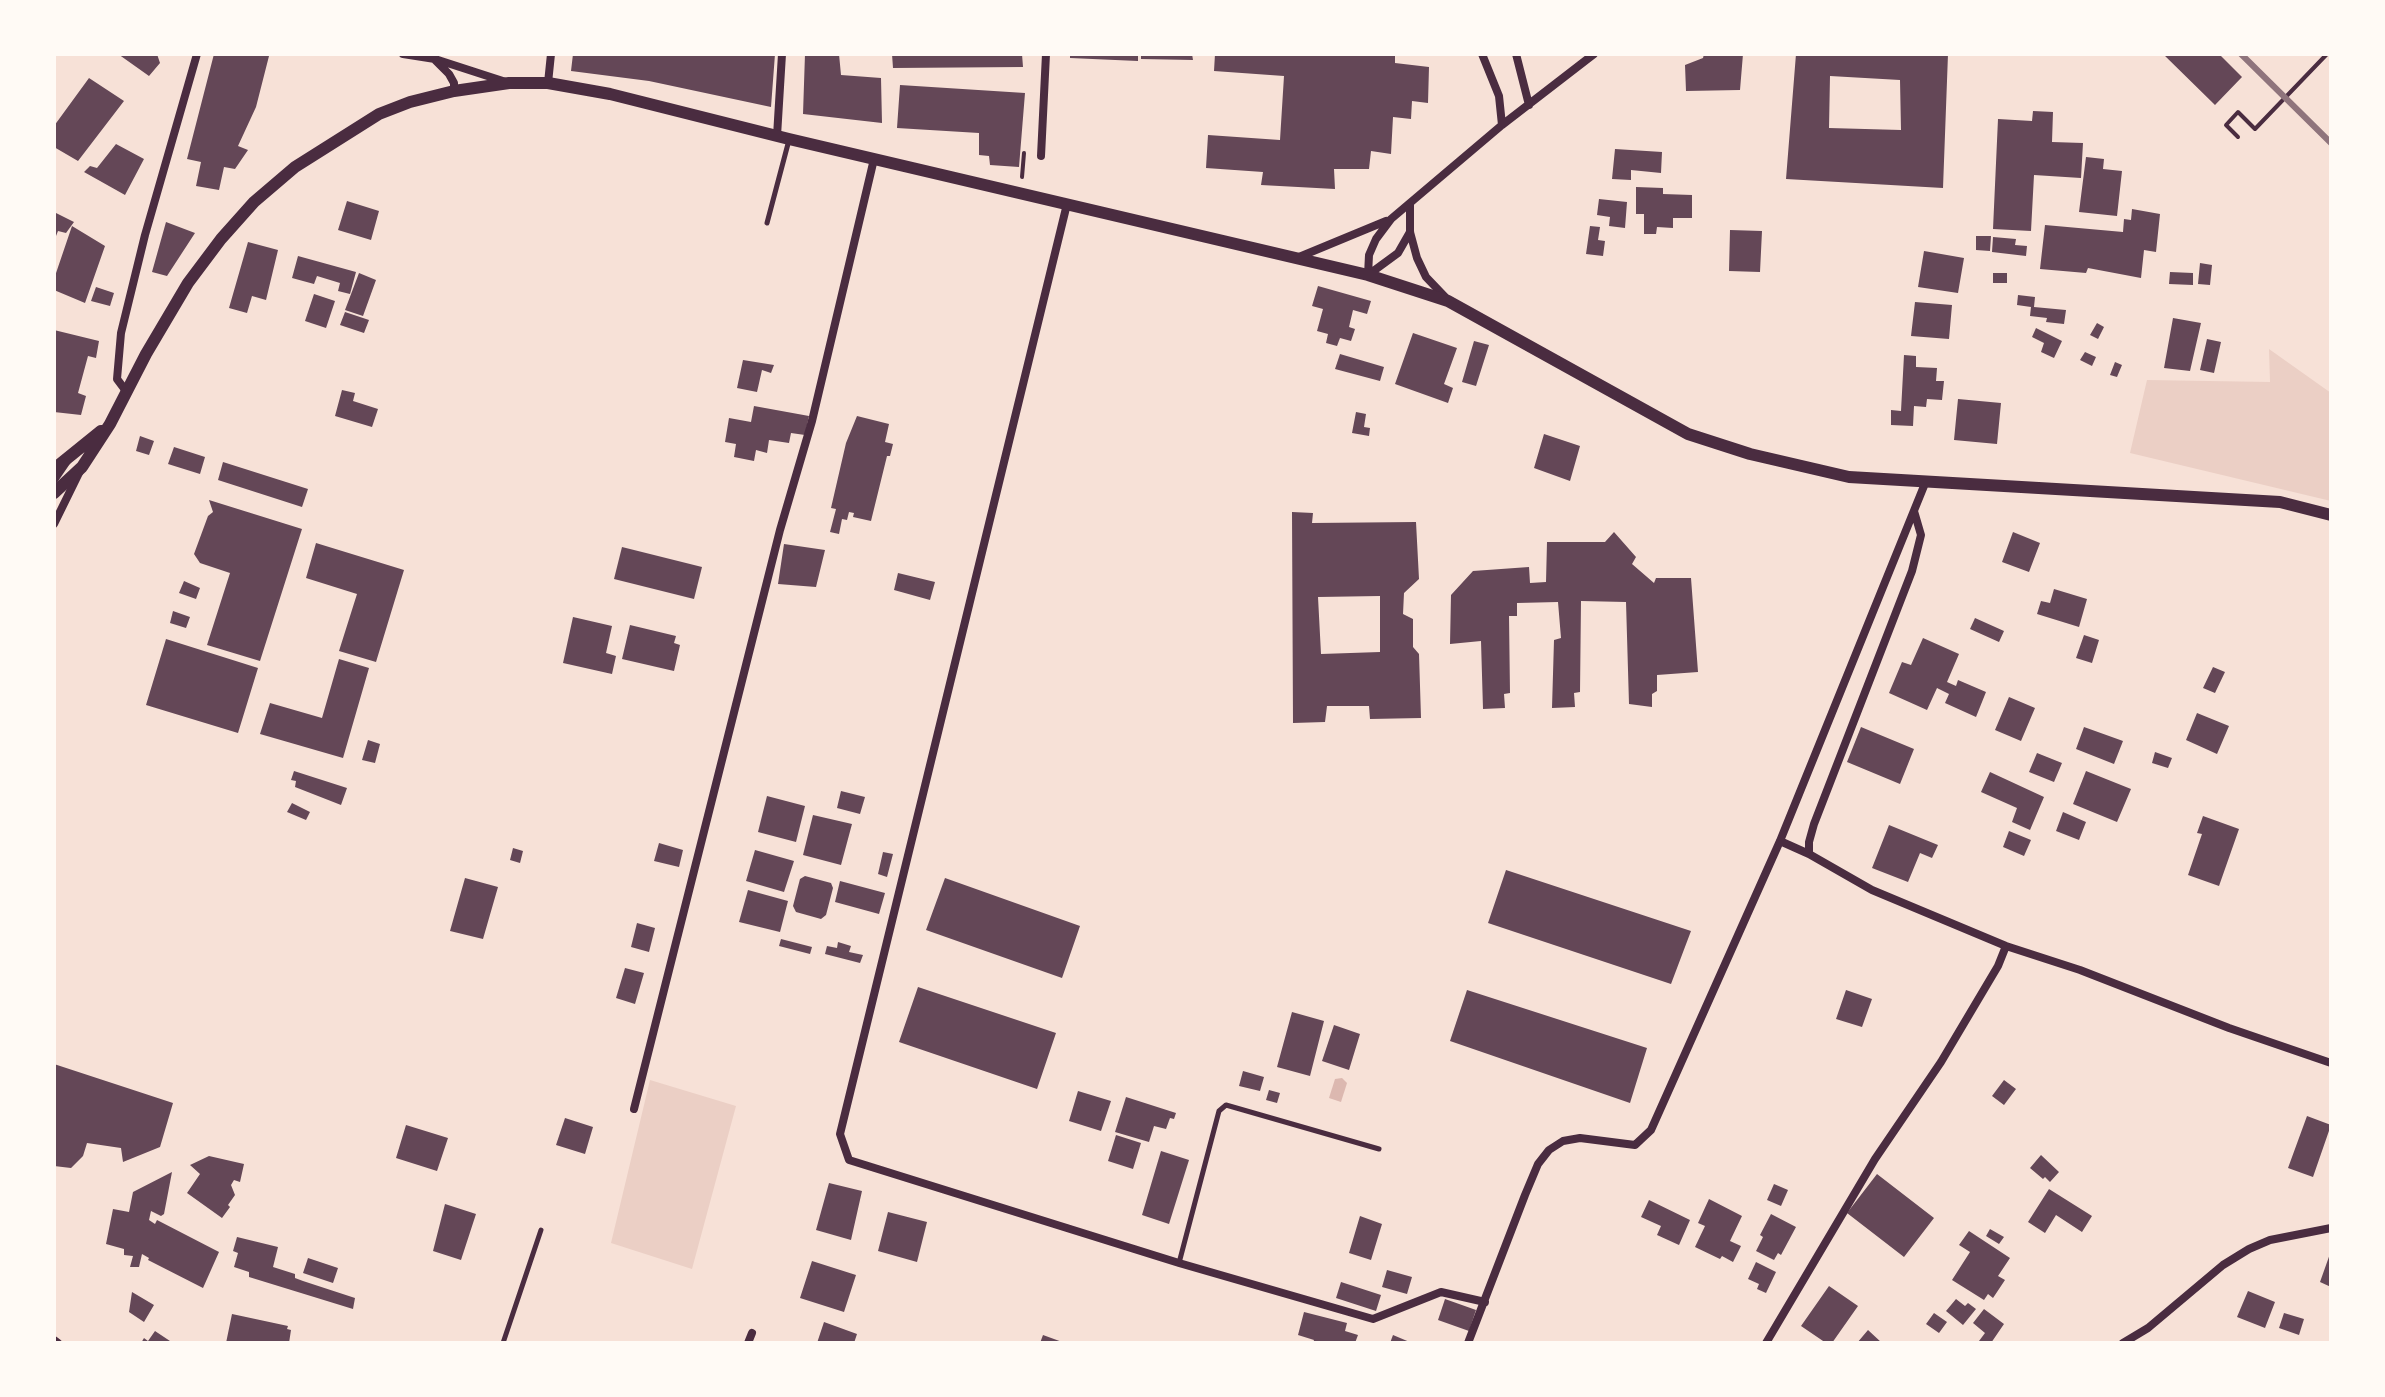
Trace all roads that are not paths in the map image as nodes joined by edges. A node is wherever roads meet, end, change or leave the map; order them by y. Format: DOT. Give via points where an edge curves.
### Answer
graph roads {
  1 [pos="197,54"];
  2 [pos="403,54"];
  3 [pos="551,54"];
  4 [pos="782,54"];
  5 [pos="1046,54"];
  6 [pos="1482,54"];
  7 [pos="1516,54"];
  8 [pos="1594,54"];
  9 [pos="435,59"];
  10 [pos="509,83"];
  11 [pos="548,83"];
  12 [pos="454,91"];
  13 [pos="1529,105"];
  14 [pos="1502,125"];
  15 [pos="783,138"];
  16 [pos="1041,156"];
  17 [pos="874,159"];
  18 [pos="1067,204"];
  19 [pos="1410,204"];
  20 [pos="1391,219"];
  21 [pos="767,223"];
  22 [pos="1410,232"];
  23 [pos="1297,258"];
  24 [pos="1368,275"];
  25 [pos="1448,301"];
  26 [pos="126,391"];
  27 [pos="110,424"];
  28 [pos="69,457"];
  29 [pos="82,467"];
  30 [pos="54,469"];
  31 [pos="54,480"];
  32 [pos="1926,481"];
  33 [pos="54,493"];
  34 [pos="1914,510"];
  35 [pos="2331,515"];
  36 [pos="54,524"];
  37 [pos="1780,841"];
  38 [pos="1809,854"];
  39 [pos="2006,946"];
  40 [pos="2331,1063"];
  41 [pos="634,1109"];
  42 [pos="1379,1149"];
  43 [pos="2331,1228"];
  44 [pos="541,1230"];
  45 [pos="1179,1263"];
  46 [pos="1485,1302"];
  47 [pos="752,1333"];
  48 [pos="503,1343"];
  49 [pos="748,1343"];
  50 [pos="1468,1343"];
  51 [pos="1766,1343"];
  52 [pos="2123,1343"];
  1 -- 26 [label="street" via="121,333 117,379"];
  2 -- 9 [label="street"];
  3 -- 11 [label="street"];
  4 -- 15 [label="street"];
  5 -- 16 [label="street"];
  6 -- 14 [label="street" via="1499,96"];
  7 -- 13 [label="street"];
  8 -- 13 [label="street"];
  9 -- 10 [label="street"];
  9 -- 12 [label="street" via="449,74"];
  10 -- 11 [label="street"];
  10 -- 12 [label="street"];
  11 -- 15 [label="street"];
  12 -- 26 [label="street" via="379,114 295,167 254,202 188,283"];
  13 -- 14 [label="street"];
  14 -- 19 [label="street"];
  15 -- 17 [label="street"];
  15 -- 21 [label="lane"];
  17 -- 18 [label="street"];
  17 -- 41 [label="street" via="812,421"];
  18 -- 23 [label="street"];
  18 -- 45 [label="street" via="840,1134 849,1160"];
  19 -- 20 [label="street"];
  19 -- 22 [label="street"];
  20 -- 23 [label="street"];
  20 -- 24 [label="street" via="1369,255"];
  22 -- 24 [label="street" via="1398,253"];
  22 -- 25 [label="street" via="1426,277"];
  23 -- 24 [label="street"];
  24 -- 25 [label="street"];
  25 -- 32 [label="street" via="1714,445 1849,477"];
  26 -- 27 [label="street"];
  27 -- 28 [label="street"];
  27 -- 29 [label="street"];
  28 -- 30 [label="street"];
  28 -- 31 [label="street"];
  29 -- 33 [label="street"];
  29 -- 36 [label="street"];
  32 -- 34 [label="street"];
  32 -- 35 [label="street" via="2280,502"];
  34 -- 37 [label="street"];
  34 -- 38 [label="street" via="1921,535 1912,571 1814,824"];
  37 -- 38 [label="street"];
  37 -- 46 [label="street" via="1651,1130 1635,1145 1580,1138 1549,1150 1529,1184"];
  38 -- 39 [label="street" via="1872,890"];
  39 -- 40 [label="street"];
  39 -- 51 [label="street" via="1948,1051 1875,1159"];
  42 -- 45 [label="lane" via="1226,1105 1219,1111"];
  43 -- 52 [label="street" via="2249,1249"];
  44 -- 48 [label="lane"];
  45 -- 46 [label="street" via="1373,1319 1441,1292"];
  46 -- 50 [label="street"];
  47 -- 49 [label="street"];
}
